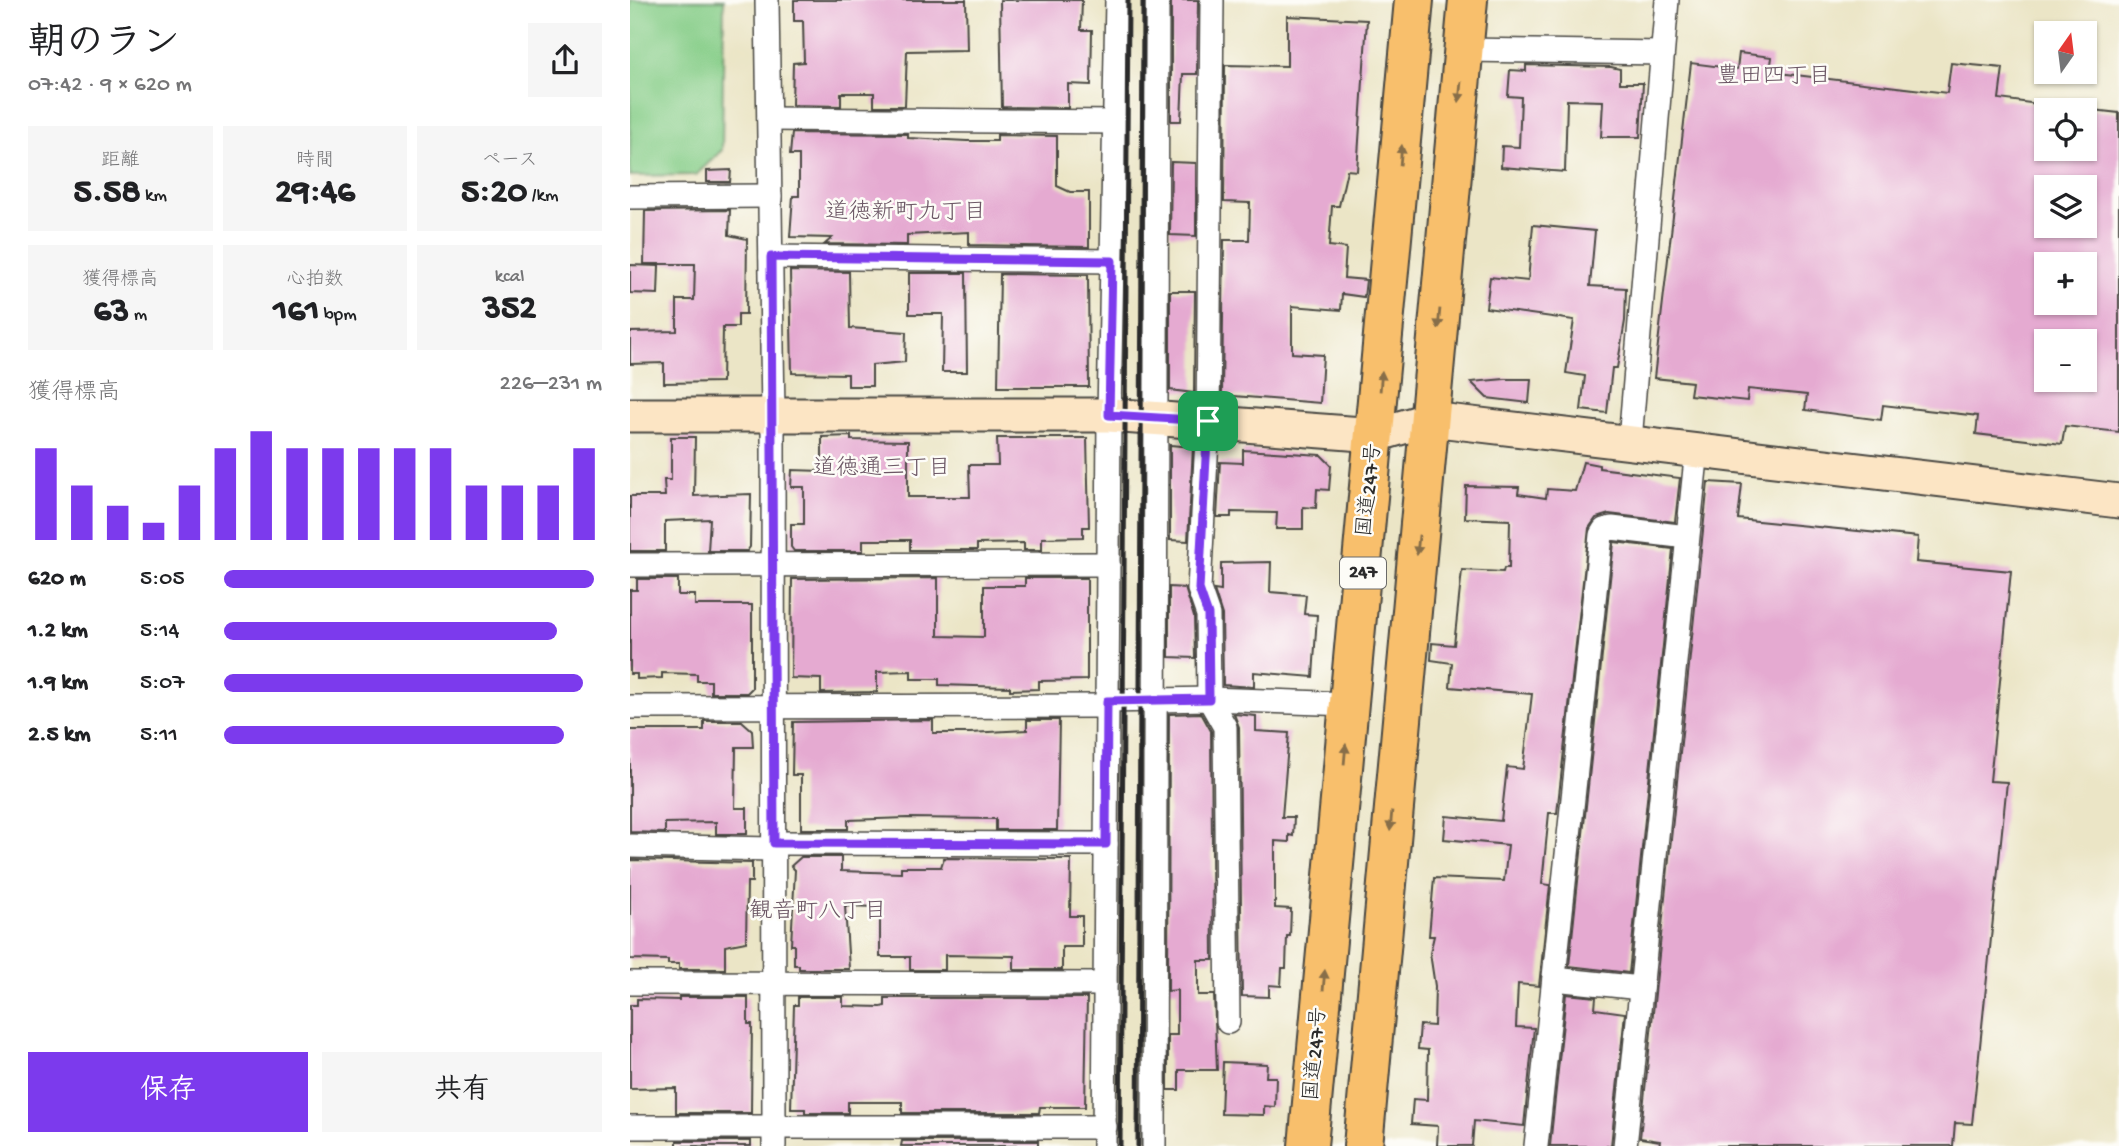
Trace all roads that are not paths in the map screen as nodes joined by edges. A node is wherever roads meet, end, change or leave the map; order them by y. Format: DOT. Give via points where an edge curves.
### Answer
graph roads {
  1 [pos="767,0"];
  2 [pos="1118,0"];
  3 [pos="1157,0"];
  4 [pos="1212,0"];
  5 [pos="1414,0"];
  6 [pos="1468,0"];
  7 [pos="1667,0"];
  8 [pos="1464,50"];
  9 [pos="1662,53"];
  10 [pos="769,119"];
  11 [pos="1115,122"];
  12 [pos="770,196"];
  13 [pos="630,197"];
  14 [pos="771,257"];
  15 [pos="1112,261"];
  16 [pos="630,415"];
  17 [pos="773,415"];
  18 [pos="1109,415"];
  19 [pos="1156,417"];
  20 [pos="1430,419"];
  21 [pos="1208,421"];
  22 [pos="1376,435"];
  23 [pos="1630,441"];
  24 [pos="1696,449"];
  25 [pos="2119,501"];
  26 [pos="1687,537"];
  27 [pos="1108,564"];
  28 [pos="630,565"];
  29 [pos="773,565"];
  30 [pos="1156,699"];
  31 [pos="1209,699"];
  32 [pos="1107,704"];
  33 [pos="1350,704"];
  34 [pos="774,706"];
  35 [pos="630,707"];
  36 [pos="1106,844"];
  37 [pos="630,846"];
  38 [pos="774,846"];
  39 [pos="1554,979"];
  40 [pos="630,984"];
  41 [pos="774,984"];
  42 [pos="1105,984"];
  43 [pos="1641,988"];
  44 [pos="1228,1022"];
  45 [pos="630,1127"];
  46 [pos="1105,1136"];
  47 [pos="774,1137"];
  48 [pos="1154,1146"];
  49 [pos="1308,1146"];
  50 [pos="1363,1146"];
  51 [pos="1536,1146"];
  52 [pos="1625,1146"];
  1 -- 10 [label="street"];
  2 -- 11 [label="street"];
  3 -- 19 [label="street"];
  4 -- 21 [label="street"];
  22 -- 5 [label="highway, 国道247号 / 247, one-way"];
  6 -- 8 [label="highway, 247"];
  7 -- 9 [label="street"];
  8 -- 9 [label="street"];
  8 -- 20 [label="highway, 247, one-way"];
  9 -- 23 [label="street"];
  10 -- 11 [label="street"];
  10 -- 12 [label="street"];
  11 -- 15 [label="street"];
  12 -- 13 [label="street"];
  12 -- 14 [label="street"];
  14 -- 15 [label="street"];
  14 -- 17 [label="street"];
  15 -- 18 [label="street"];
  16 -- 17 [label="street"];
  17 -- 18 [label="street"];
  17 -- 29 [label="street"];
  18 -- 19 [label="street"];
  18 -- 27 [label="street"];
  19 -- 21 [label="street"];
  19 -- 30 [label="street"];
  20 -- 22 [label="street"];
  20 -- 23 [label="street"];
  20 -- 50 [label="highway, 247, one-way"];
  21 -- 22 [label="street"];
  21 -- 31 [label="street" via="1199,589 1208,615"];
  22 -- 33 [label="highway, 国道247号 / 247"];
  23 -- 24 [label="street"];
  24 -- 25 [label="street"];
  24 -- 26 [label="street"];
  26 -- 39 [label="street" via="1612,528 1601,535"];
  26 -- 43 [label="street"];
  27 -- 29 [label="street"];
  27 -- 32 [label="street"];
  28 -- 29 [label="street"];
  29 -- 34 [label="street"];
  30 -- 31 [label="street"];
  30 -- 32 [label="street"];
  30 -- 48 [label="street"];
  31 -- 33 [label="street"];
  31 -- 44 [label="street" via="1225,727"];
  32 -- 34 [label="street"];
  32 -- 36 [label="street"];
  49 -- 33 [label="highway, 国道247号 / 247, one-way"];
  34 -- 35 [label="street"];
  34 -- 38 [label="street"];
  36 -- 38 [label="street"];
  36 -- 42 [label="street"];
  37 -- 38 [label="street"];
  38 -- 41 [label="street"];
  39 -- 43 [label="street"];
  39 -- 51 [label="street"];
  40 -- 41 [label="street"];
  41 -- 42 [label="street"];
  41 -- 47 [label="street"];
  42 -- 46 [label="street"];
  43 -- 52 [label="street"];
  45 -- 47 [label="street"];
  46 -- 47 [label="street"];
}
